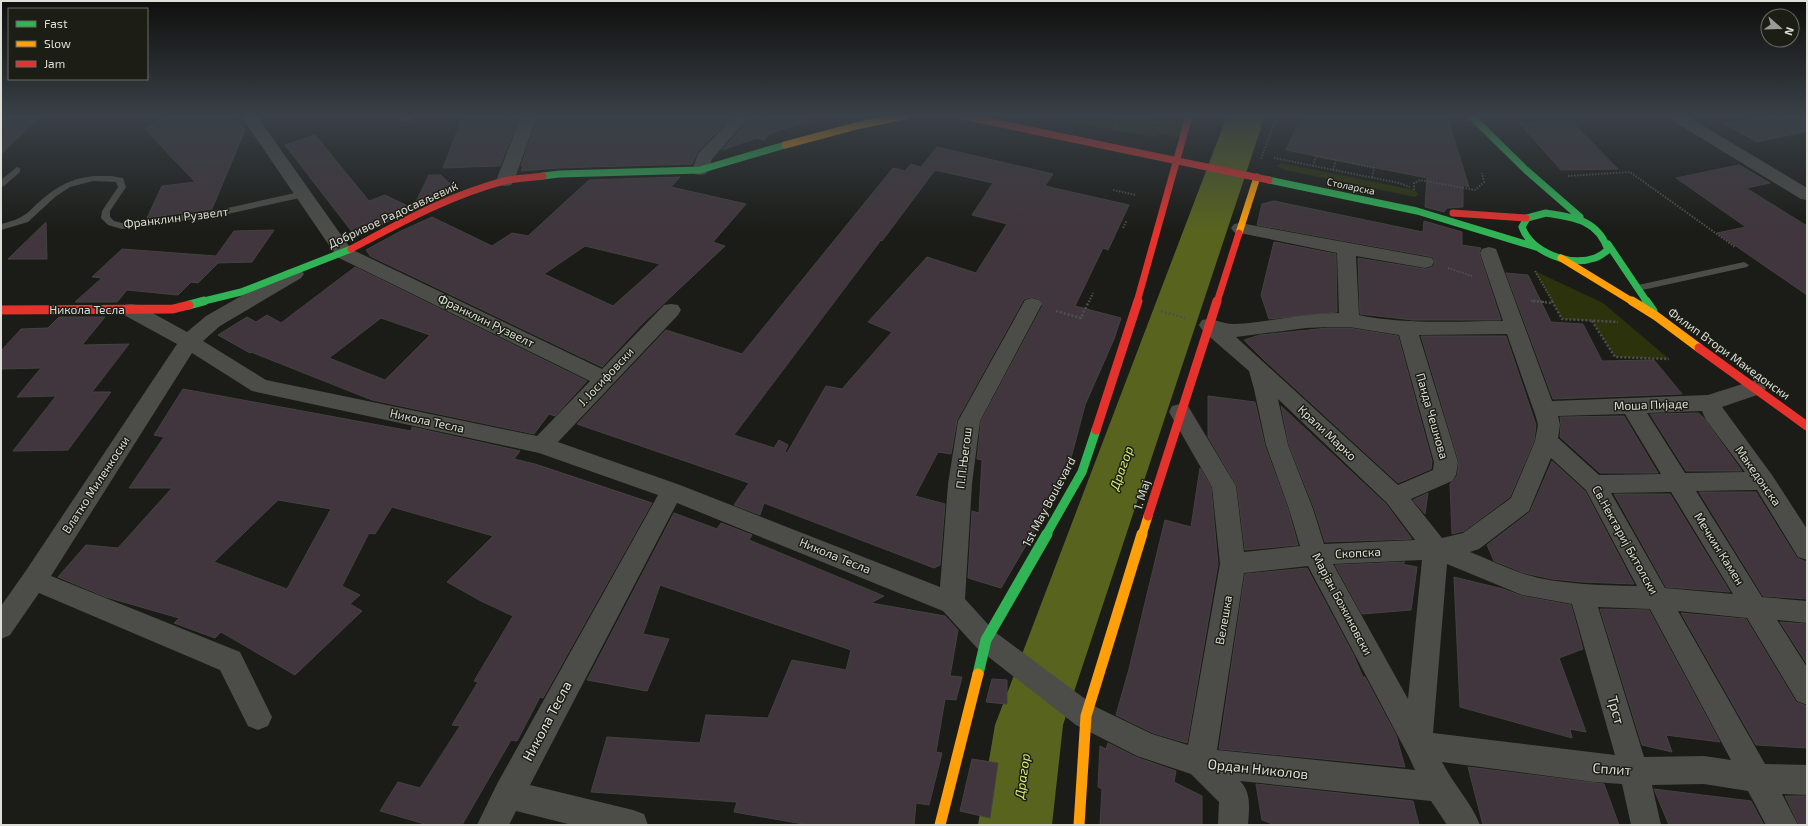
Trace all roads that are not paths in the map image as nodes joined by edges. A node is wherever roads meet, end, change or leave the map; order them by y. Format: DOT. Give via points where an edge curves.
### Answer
graph roads {
  1 [pos="276,155"];
  2 [pos="515,155"];
  3 [pos="707,155"];
  4 [pos="756,155"];
  5 [pos="1150,155"];
  6 [pos="1178,155"];
  7 [pos="1510,155"];
  8 [pos="1741,155"];
  9 [pos="1177,160"];
  10 [pos="17,170"];
  11 [pos="700,170"];
  12 [pos="1526,170"];
  13 [pos="1252,176"];
  14 [pos="505,181"];
  15 [pos="1,184"];
  16 [pos="1529,185"];
  17 [pos="304,194"];
  18 [pos="1807,194"];
  19 [pos="1417,211"];
  20 [pos="1526,218"];
  21 [pos="1586,222"];
  22 [pos="1,227"];
  23 [pos="1240,228"];
  24 [pos="1608,244"];
  25 [pos="1538,248"];
  26 [pos="1346,249"];
  27 [pos="344,253"];
  28 [pos="1489,253"];
  29 [pos="1561,258"];
  30 [pos="1425,262"];
  31 [pos="1744,265"];
  32 [pos="300,270"];
  33 [pos="1638,288"];
  34 [pos="1032,304"];
  35 [pos="1,310"];
  36 [pos="131,310"];
  37 [pos="671,310"];
  38 [pos="1656,316"];
  39 [pos="1349,320"];
  40 [pos="1209,325"];
  41 [pos="1515,327"];
  42 [pos="1407,328"];
  43 [pos="188,342"];
  44 [pos="1258,368"];
  45 [pos="604,379"];
  46 [pos="1755,388"];
  47 [pos="1709,403"];
  48 [pos="1631,406"];
  49 [pos="1545,409"];
  50 [pos="1180,412"];
  51 [pos="1807,426"];
  52 [pos="1546,441"];
  53 [pos="542,445"];
  54 [pos="1764,481"];
  55 [pos="1678,482"];
  56 [pos="1594,484"];
  57 [pos="672,491"];
  58 [pos="1395,496"];
  59 [pos="1436,549"];
  60 [pos="1807,550"];
  61 [pos="1315,555"];
  62 [pos="1233,564"];
  63 [pos="34,580"];
  64 [pos="1582,595"];
  65 [pos="1657,598"];
  66 [pos="952,603"];
  67 [pos="1754,606"];
  68 [pos="1807,612"];
  69 [pos="1,627"];
  70 [pos="986,640"];
  71 [pos="1011,658"];
  72 [pos="1807,692"];
  73 [pos="1086,716"];
  74 [pos="258,717"];
  75 [pos="1418,744"];
  76 [pos="1200,763"];
  77 [pos="1634,771"];
  78 [pos="1756,778"];
  79 [pos="1807,780"];
  80 [pos="1439,787"];
  81 [pos="508,794"];
  82 [pos="492,825"];
  83 [pos="633,825"];
  84 [pos="940,825"];
  85 [pos="1079,825"];
  86 [pos="1233,825"];
  87 [pos="1465,825"];
  88 [pos="1646,825"];
  89 [pos="1783,825"];
  1 -- 17 [label="street"];
  2 -- 14 [label="street"];
  3 -- 11 [label="street"];
  4 -- 11 [label="street, Добривое Радосављевиќ"];
  5 -- 9 [label="street"];
  6 -- 9 [label="street, 1st May Boulevard"];
  7 -- 12 [label="street"];
  8 -- 18 [label="street"];
  9 -- 13 [label="street, Столарска"];
  9 -- 70 [label="street, 1st May Boulevard" via="1137,304 1082,472"];
  10 -- 15 [label="lane"];
  11 -- 14 [label="street, Добривое Радосављевиќ" via="559,174"];
  12 -- 16 [label="street"];
  12 -- 21 [label="street"];
  13 -- 19 [label="street, Столарска"];
  13 -- 23 [label="street, 1. Мај"];
  14 -- 27 [label="street, Добривое Радосављевиќ" via="470,192 394,226"];
  17 -- 22 [label="lane, Франклин Рузвелт" via="223,212 122,226 105,218 106,212 122,187 120,180 94,178 64,186 25,220"];
  17 -- 27 [label="street"];
  19 -- 20 [label="street, Столарска"];
  19 -- 25 [label="street, Столарска"];
  20 -- 21 [label="street" via="1534,210"];
  20 -- 25 [label="street" via="1520,228 1526,238"];
  21 -- 24 [label="street, Филип Втори Македонски" via="1601,233"];
  23 -- 26 [label="street"];
  23 -- 40 [label="street, 1. Мај"];
  24 -- 29 [label="street" via="1608,250 1597,259 1586,261"];
  24 -- 33 [label="street, Филип Втори Македонски"];
  25 -- 29 [label="street"];
  26 -- 30 [label="street"];
  26 -- 39 [label="street"];
  27 -- 32 [label="street, Добривое Радосављевиќ"];
  27 -- 45 [label="street, Франклин Рузвелт"];
  28 -- 41 [label="street"];
  29 -- 38 [label="street, Филип Втори Македонски"];
  31 -- 33 [label="lane"];
  32 -- 36 [label="street, Добривое Радосављевиќ" via="241,292 173,309"];
  32 -- 43 [label="street" via="213,321"];
  33 -- 38 [label="street, Филип Втори Македонски"];
  34 -- 66 [label="street, П.П.Његош" via="969,421 960,484"];
  35 -- 36 [label="street, Никола Тесла"];
  36 -- 43 [label="street, Никола Тесла"];
  37 -- 45 [label="street, Ј. Јосифовски"];
  38 -- 46 [label="street, Филип Втори Македонски"];
  39 -- 40 [label="street" via="1306,321 1233,331"];
  39 -- 42 [label="street" via="1384,327"];
  40 -- 44 [label="street, Крали Марко"];
  40 -- 50 [label="street, 1. Мај"];
  41 -- 42 [label="street"];
  41 -- 49 [label="street"];
  42 -- 58 [label="street, Панда Чешнова" via="1446,462 1444,476"];
  43 -- 53 [label="street, Никола Тесла" via="260,386"];
  43 -- 63 [label="street, Влатко Миленкоски"];
  44 -- 58 [label="street, Крали Марко"];
  44 -- 61 [label="street, Марјан Божиновски" via="1277,444"];
  45 -- 53 [label="street, Ј. Јосифовски"];
  46 -- 47 [label="street, Моша Пијаде"];
  46 -- 51 [label="street, Филип Втори Македонски"];
  47 -- 48 [label="street, Моша Пијаде"];
  47 -- 54 [label="street, Македонска" via="1714,414"];
  48 -- 49 [label="street, Моша Пијаде"];
  48 -- 55 [label="street, Мечкин Камен"];
  49 -- 52 [label="street" via="1549,425"];
  50 -- 62 [label="street, Велешка" via="1224,486"];
  50 -- 73 [label="street, 1. Мај"];
  52 -- 56 [label="street, Св.Нектариј Битолски"];
  52 -- 59 [label="street, Скопска" via="1521,504 1470,542"];
  53 -- 57 [label="street, Никола Тесла"];
  54 -- 55 [label="street"];
  54 -- 60 [label="street, Македонска"];
  55 -- 56 [label="street"];
  55 -- 67 [label="street, Мечкин Камен"];
  56 -- 65 [label="street, Св.Нектариј Битолски"];
  57 -- 66 [label="street, Никола Тесла"];
  57 -- 81 [label="street, Никола Тесла"];
  58 -- 59 [label="street, Крали Марко"];
  59 -- 61 [label="street, Скопска"];
  59 -- 64 [label="street" via="1522,584"];
  59 -- 75 [label="street"];
  61 -- 62 [label="street, Скопска"];
  61 -- 75 [label="street, Марјан Божиновски"];
  62 -- 76 [label="street, Велешка"];
  63 -- 69 [label="street, Влатко Миленкоски"];
  63 -- 74 [label="street" via="230,661"];
  64 -- 65 [label="street"];
  64 -- 77 [label="street, Трст"];
  65 -- 67 [label="street"];
  65 -- 78 [label="street, Св.Нектариј Битолски"];
  66 -- 70 [label="street, Никола Тесла"];
  67 -- 68 [label="street"];
  67 -- 72 [label="street, Мечкин Камен"];
  70 -- 71 [label="street, Никола Тесла"];
  70 -- 84 [label="street, 1st May Boulevard"];
  71 -- 73 [label="street, Ордан Николов"];
  73 -- 76 [label="street, Ордан Николов" via="1147,746"];
  73 -- 85 [label="street, 1. Мај"];
  75 -- 77 [label="street, Сплит"];
  75 -- 80 [label="street, Марјан Божиновски"];
  76 -- 80 [label="street, Ордан Николов"];
  76 -- 86 [label="street" via="1234,796"];
  77 -- 78 [label="street, Сплит" via="1704,770"];
  77 -- 88 [label="street, Трст"];
  78 -- 79 [label="street, Сплит"];
  78 -- 89 [label="street, Св.Нектариј Битолски"];
  80 -- 87 [label="street, Марјан Божиновски"];
  81 -- 82 [label="street, Никола Тесла"];
  81 -- 83 [label="street"];
}
